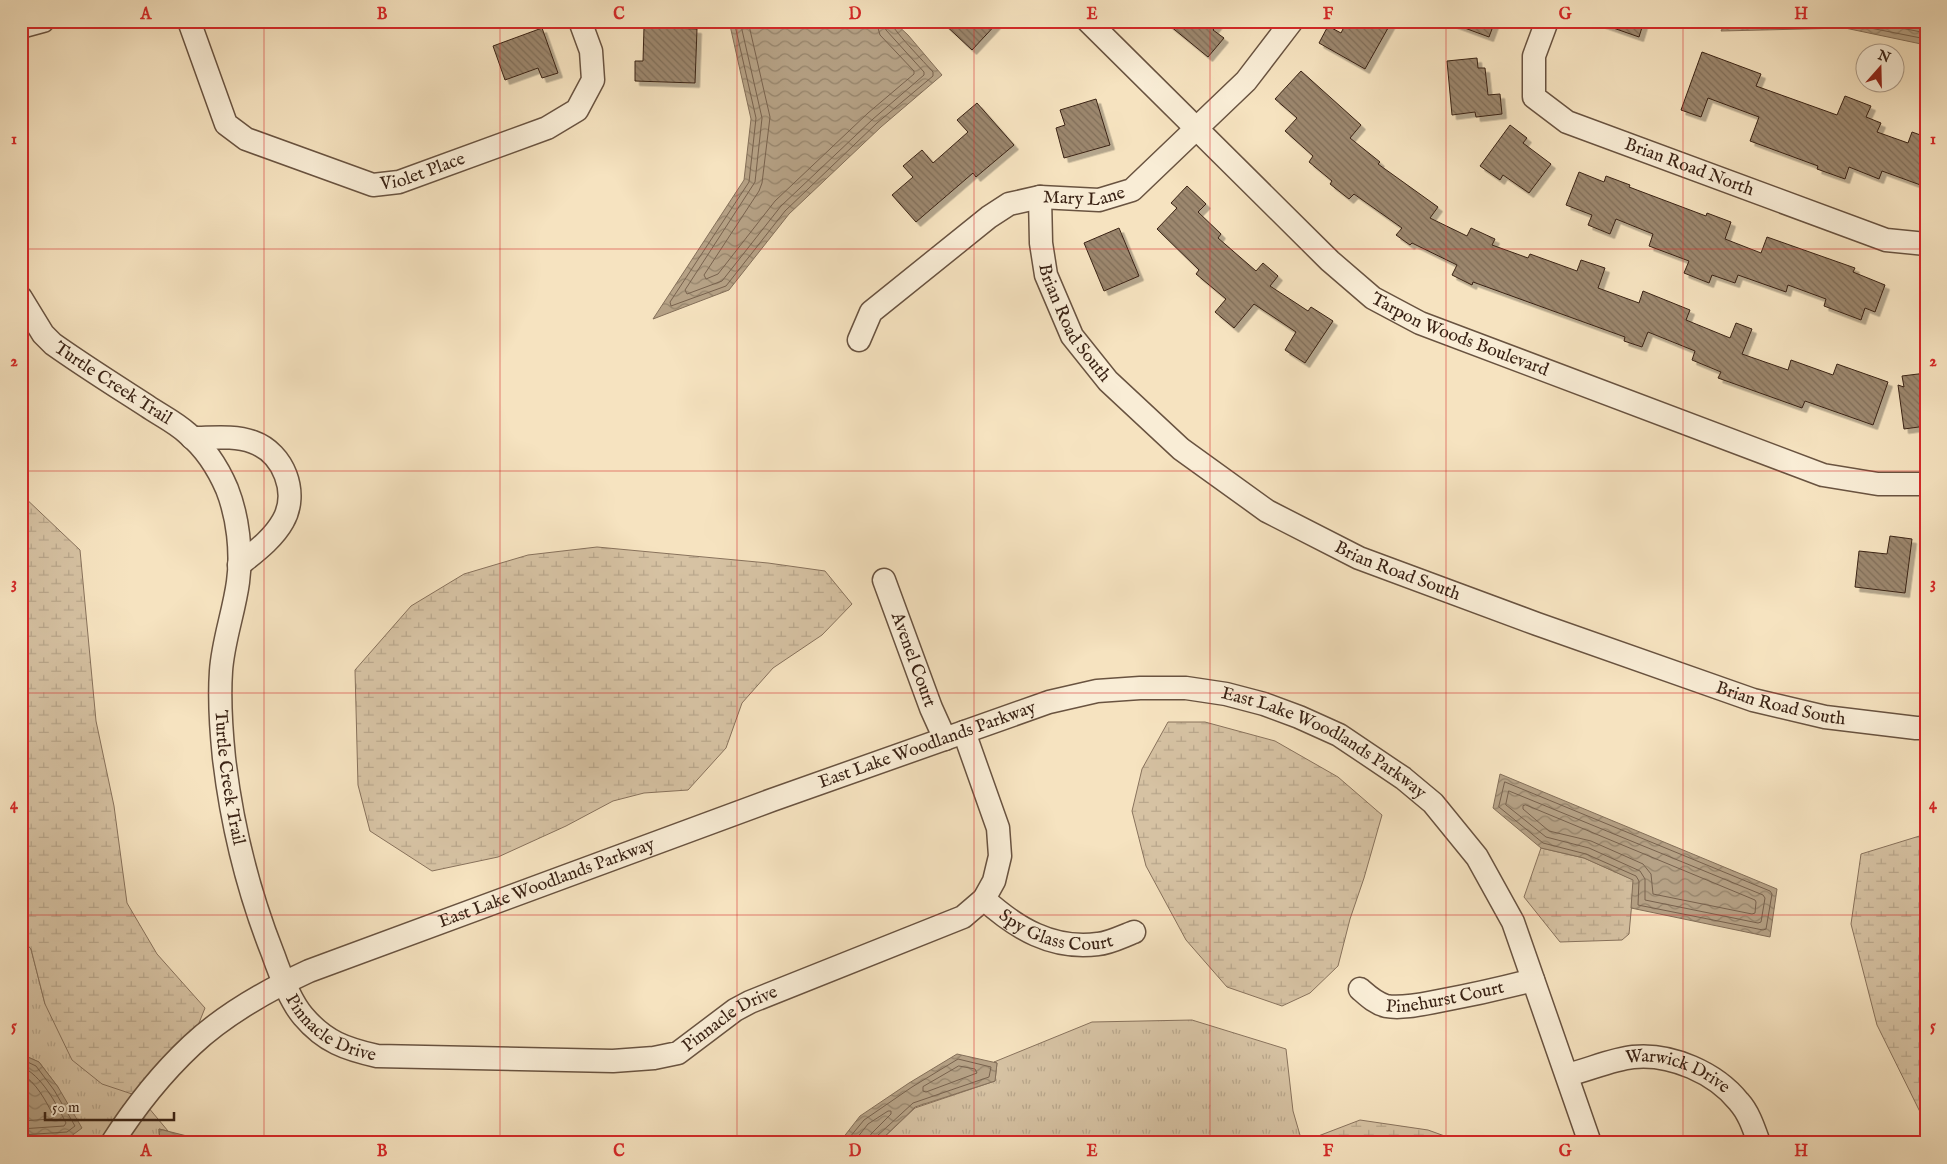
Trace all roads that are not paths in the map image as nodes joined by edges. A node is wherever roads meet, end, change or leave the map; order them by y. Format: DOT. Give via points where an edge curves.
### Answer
graph roads {
  1 [pos="43,21"];
  2 [pos="189,21"];
  3 [pos="580,21"];
  4 [pos="1088,21"];
  5 [pos="1292,21"];
  6 [pos="1547,21"];
  7 [pos="21,28"];
  8 [pos="1196,130"];
  9 [pos="1040,198"];
  10 [pos="1926,244"];
  11 [pos="21,298"];
  12 [pos="859,340"];
  13 [pos="192,438"];
  14 [pos="1926,484"];
  15 [pos="240,565"];
  16 [pos="884,580"];
  17 [pos="1926,728"];
  18 [pos="954,736"];
  19 [pos="984,899"];
  20 [pos="1134,932"];
  21 [pos="1533,980"];
  22 [pos="284,982"];
  23 [pos="1360,989"];
  24 [pos="1567,1076"];
  25 [pos="112,1143"];
  26 [pos="1590,1143"];
  27 [pos="1759,1143"];
  1 -- 7 [label="street"];
  2 -- 3 [label="street, Violet Place" via="226,124 246,139 373,185 399,182 547,128 577,110 593,80 591,51"];
  4 -- 8 [label="street, Tarpon Woods Boulevard"];
  5 -- 8 [label="street, Mary Lane" via="1246,81"];
  6 -- 10 [label="street, Brian Road North" via="1534,56 1534,97 1568,122 1886,240"];
  8 -- 9 [label="street, Mary Lane" via="1132,190 1099,200"];
  8 -- 14 [label="street, Tarpon Woods Boulevard" via="1330,261 1373,298 1420,323 1823,475 1878,484"];
  9 -- 12 [label="street, Mary Lane" via="1009,204 989,217 871,312"];
  9 -- 17 [label="street, Brian Road South" via="1046,275 1072,336 1108,381 1181,449 1267,511 1359,558 1753,700 1825,717"];
  11 -- 13 [label="street, Turtle Creek Trail" via="42,334 53,344"];
  13 -- 15 [label="street, Turtle Creek Trail" via="208,456 226,488 236,529"];
  13 -- 15 [label="street" via="222,437 253,442 277,458 284,468 288,485 287,512 275,531"];
  15 -- 22 [label="street, Turtle Creek Trail" via="221,671 220,724 234,827 254,905"];
  16 -- 18 [label="street, Avenel Court" via="930,708"];
  18 -- 19 [label="street, Pinnacle Drive" via="998,828 1000,856 994,881"];
  18 -- 21 [label="street, East Lake Woodlands Parkway" via="1073,695 1140,688 1186,688 1226,694 1299,717 1339,735 1374,757 1432,803 1477,856 1491,879 1513,922"];
  18 -- 22 [label="street, East Lake Woodlands Parkway" via="772,800 309,970"];
  19 -- 20 [label="street, Spy Glass Court" via="1014,925 1053,942 1098,944"];
  19 -- 22 [label="street, Pinnacle Drive" via="963,916 750,1002 678,1053 654,1058 613,1061 378,1056 350,1050 318,1032 302,1015"];
  21 -- 23 [label="street, Pinehurst Court" via="1420,1005 1386,1006 1373,1001"];
  21 -- 24 [label="street, East Lake Woodlands Parkway"];
  22 -- 25 [label="street, East Lake Woodlands Parkway" via="244,1006 194,1043 147,1092"];
  24 -- 26 [label="street, East Lake Woodlands Parkway"];
  24 -- 27 [label="street, Warwick Drive" via="1632,1057 1650,1056 1688,1066 1716,1082 1740,1102 1753,1124"];
}
